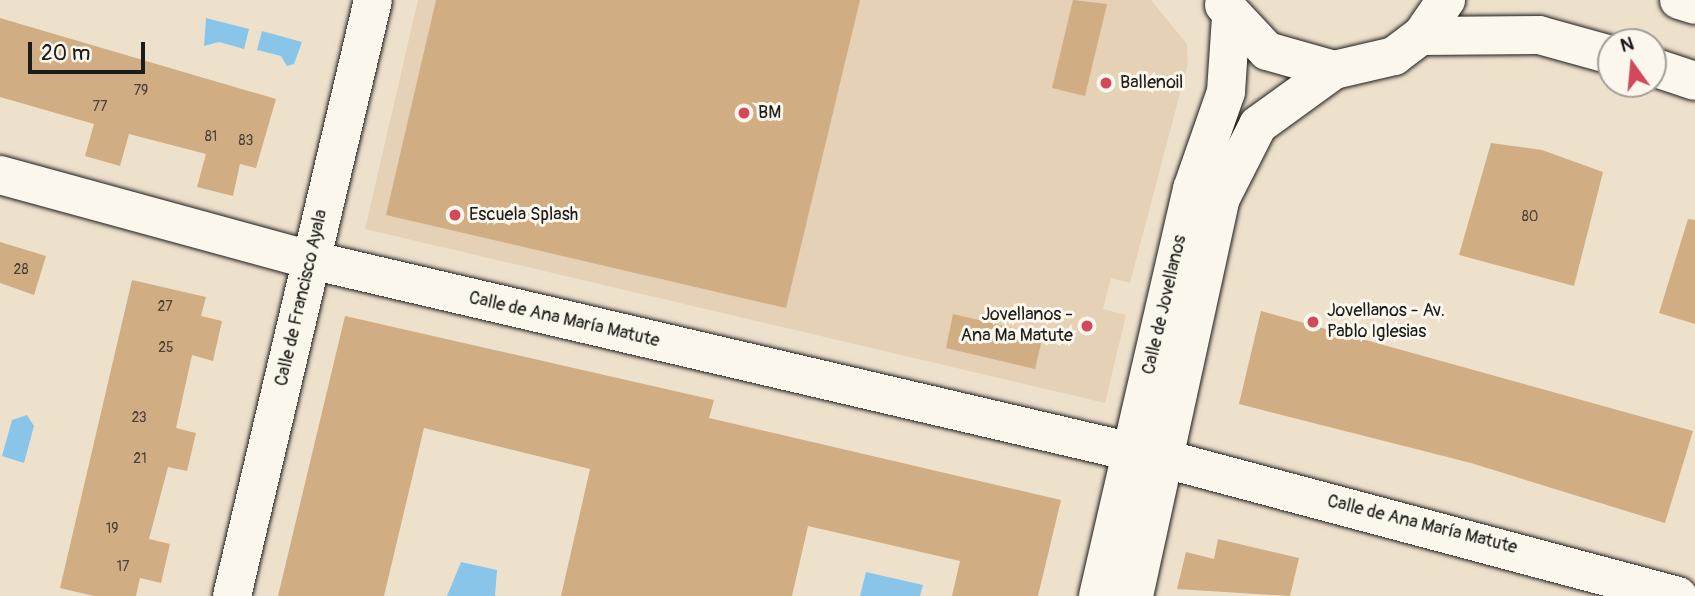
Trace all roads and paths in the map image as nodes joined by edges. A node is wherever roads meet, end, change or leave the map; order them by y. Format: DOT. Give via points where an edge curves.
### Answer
graph roads {
  1 [pos="373,0"];
  2 [pos="1446,0"];
  3 [pos="1679,0"];
  4 [pos="1695,5"];
  5 [pos="1226,8"];
  6 [pos="1420,36"];
  7 [pos="1597,51"];
  8 [pos="1334,70"];
  9 [pos="1667,72"];
  10 [pos="1695,81"];
  11 [pos="0,175"];
  12 [pos="311,260"];
  13 [pos="1148,455"];
  14 [pos="1655,592"];
  15 [pos="232,596"];
  16 [pos="1098,596"];
  17 [pos="1134,596"];
  1 -- 12 [label="street, Calle de Francisco Ayala"];
  2 -- 6 [label="street"];
  3 -- 4 [label="street"];
  5 -- 8 [label="street" via="1285,61"];
  5 -- 13 [label="street, Calle de Jovellanos" via="1226,92 1192,189"];
  6 -- 7 [label="street" via="1539,35"];
  6 -- 8 [label="street" via="1394,56"];
  8 -- 13 [label="street, Calle de Jovellanos" via="1258,125 1221,198"];
  9 -- 10 [label="street"];
  11 -- 12 [label="street, Calle de Ana María Matute"];
  12 -- 13 [label="street, Calle de Ana María Matute"];
  12 -- 15 [label="street, Calle de Francisco Ayala"];
  13 -- 14 [label="street, Calle de Ana María Matute"];
  13 -- 16 [label="street, Calle de Jovellanos"];
  13 -- 17 [label="street, Calle de Jovellanos"];
}
